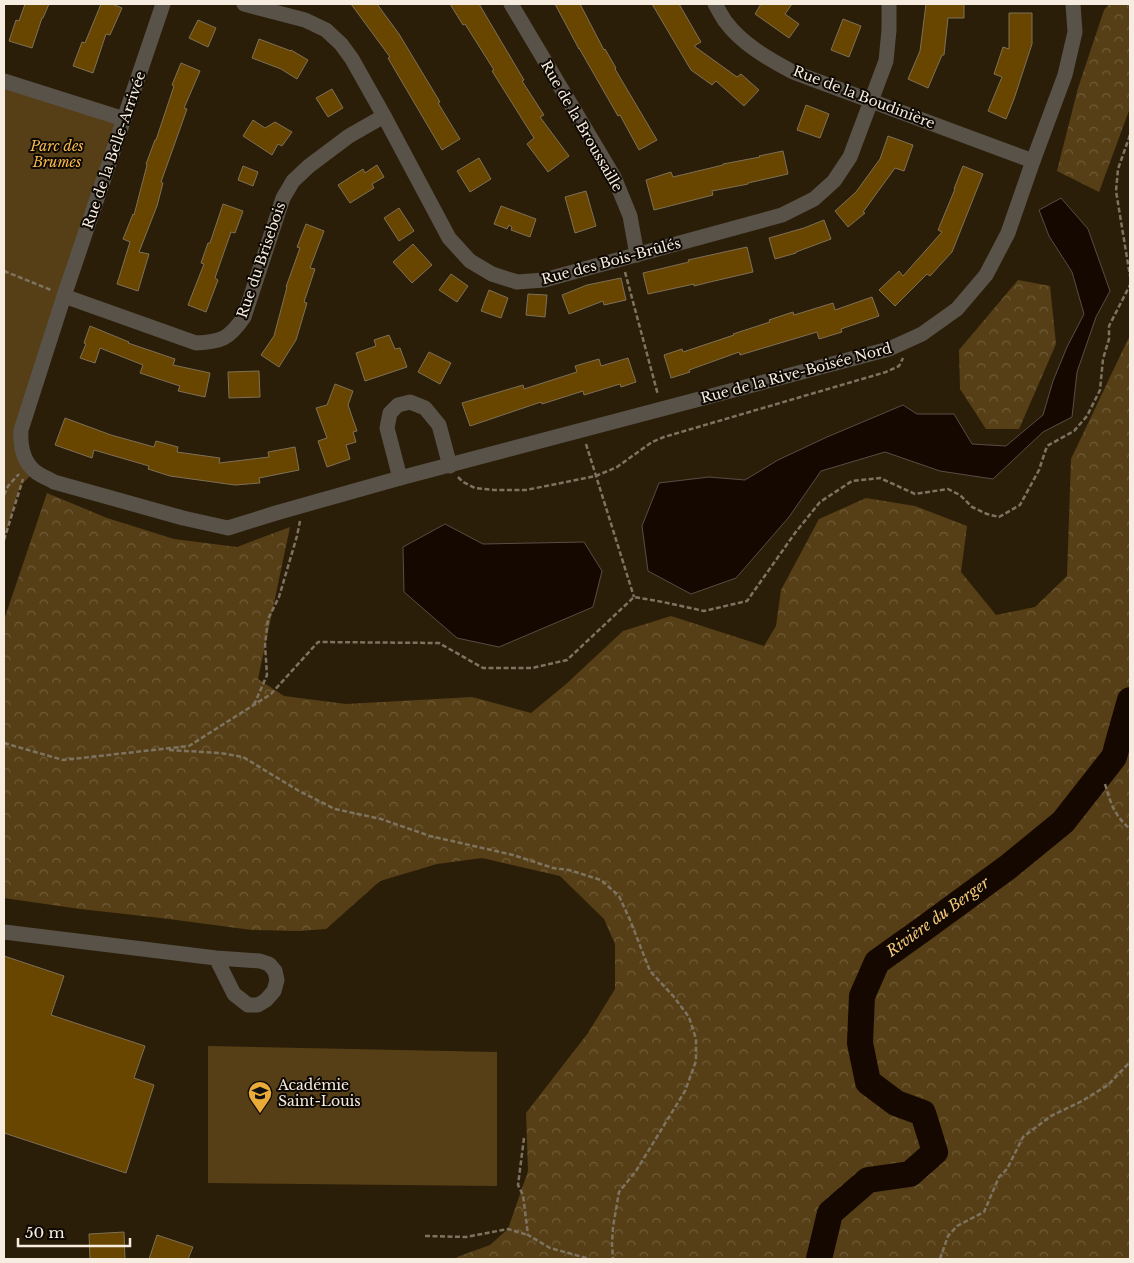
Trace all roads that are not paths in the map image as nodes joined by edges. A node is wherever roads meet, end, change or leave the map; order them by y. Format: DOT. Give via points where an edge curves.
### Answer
graph roads {
  1 [pos="163,4"];
  2 [pos="244,4"];
  3 [pos="511,4"];
  4 [pos="715,4"];
  5 [pos="888,4"];
  6 [pos="1073,4"];
  7 [pos="4,81"];
  8 [pos="870,100"];
  9 [pos="384,116"];
  10 [pos="124,119"];
  11 [pos="1033,161"];
  12 [pos="637,255"];
  13 [pos="64,296"];
  14 [pos="451,466"];
  15 [pos="400,478"];
  16 [pos="4,932"];
  17 [pos="216,958"];
  1 -- 10 [label="street, Rue de la Belle-Arrivée"];
  2 -- 9 [label="street, Rue des Bois-Brûlés" via="305,20 326,30 352,59"];
  3 -- 12 [label="street, Rue de la Broussaille" via="614,177 630,216"];
  4 -- 8 [label="street, Rue de la Boudinière" via="742,40 760,54 792,72"];
  5 -- 8 [label="street, Rue des Bois-Brûlés" via="886,61"];
  6 -- 11 [label="street, Rue de la Rive-Boisée Nord" via="1075,32 1065,75"];
  7 -- 10 [label="street"];
  8 -- 11 [label="street, Rue de la Boudinière"];
  8 -- 12 [label="street, Rue des Bois-Brûlés" via="850,157 834,181 814,199 782,215"];
  9 -- 12 [label="street, Rue des Bois-Brûlés" via="450,238 470,261 484,270 517,282 544,280"];
  9 -- 13 [label="street, Rue du Brisebois" via="349,136 293,181 283,198 244,317 223,339 196,343"];
  10 -- 13 [label="street, Rue de la Belle-Arrivée"];
  11 -- 14 [label="street, Rue de la Rive-Boisée Nord" via="1008,233 986,275 957,309 922,334 890,349"];
  13 -- 15 [label="street, Rue de la Rive-Boisée Nord" via="21,430 20,445 35,472 54,482 228,528"];
  14 -- 15 [label="street, Rue de la Rive-Boisée Nord"];
  14 -- 15 [label="street" via="439,425 425,408 410,402 398,405 390,413 387,428"];
  16 -- 17 [label="street"];
}
